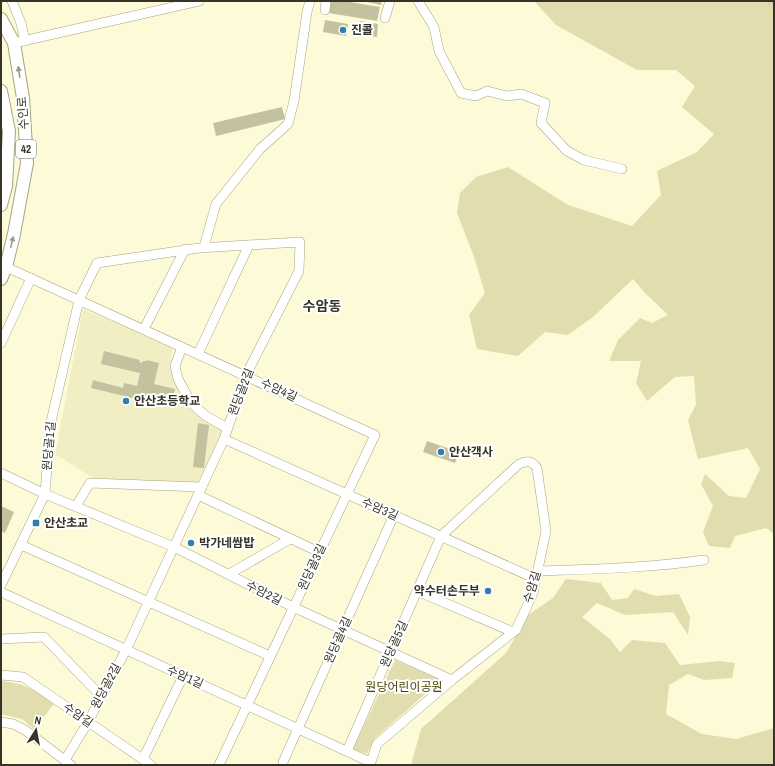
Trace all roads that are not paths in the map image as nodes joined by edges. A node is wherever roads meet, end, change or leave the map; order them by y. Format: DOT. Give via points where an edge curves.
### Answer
graph roads {
  1 [pos="12,1"];
  2 [pos="199,1"];
  3 [pos="310,1"];
  4 [pos="390,1"];
  5 [pos="418,1"];
  6 [pos="385,18"];
  7 [pos="1,19"];
  8 [pos="19,42"];
  9 [pos="1,91"];
  10 [pos="622,169"];
  11 [pos="1,205"];
  12 [pos="249,245"];
  13 [pos="204,248"];
  14 [pos="185,249"];
  15 [pos="6,267"];
  16 [pos="31,278"];
  17 [pos="1,279"];
  18 [pos="79,300"];
  19 [pos="144,329"];
  20 [pos="1,342"];
  21 [pos="182,347"];
  22 [pos="198,354"];
  23 [pos="246,375"];
  24 [pos="227,428"];
  25 [pos="375,435"];
  26 [pos="224,439"];
  27 [pos="1,474"];
  28 [pos="200,491"];
  29 [pos="45,494"];
  30 [pos="347,494"];
  31 [pos="76,506"];
  32 [pos="394,515"];
  33 [pos="441,536"];
  34 [pos="290,539"];
  35 [pos="21,545"];
  36 [pos="174,547"];
  37 [pos="319,552"];
  38 [pos="704,560"];
  39 [pos="229,574"];
  40 [pos="537,575"];
  41 [pos="1,585"];
  42 [pos="417,591"];
  43 [pos="1,592"];
  44 [pos="148,601"];
  45 [pos="293,607"];
  46 [pos="342,630"];
  47 [pos="513,632"];
  48 [pos="1,639"];
  49 [pos="126,650"];
  50 [pos="391,652"];
  51 [pos="270,656"];
  52 [pos="1,675"];
  53 [pos="183,676"];
  54 [pos="452,680"];
  55 [pos="101,696"];
  56 [pos="246,705"];
  57 [pos="1,722"];
  58 [pos="88,722"];
  59 [pos="298,729"];
  60 [pos="347,752"];
  61 [pos="143,759"];
  62 [pos="68,762"];
  63 [pos="370,764"];
  64 [pos="151,765"];
  65 [pos="219,765"];
  66 [pos="283,765"];
  1 -- 8 [label="street" via="21,23"];
  2 -- 8 [label="street"];
  3 -- 13 [label="street" via="288,124 260,149 216,204"];
  4 -- 6 [label="street"];
  5 -- 10 [label="street" via="434,27 439,51 460,93 476,96 487,91 507,96 521,94 545,103 541,123 567,151 584,160"];
  7 -- 8 [label="main road, 수인로 / 42"];
  15 -- 8 [label="main road, 수인로 / 42, one-way" via="27,163"];
  9 -- 11 [label="main road, 수인로 / 42" via="9,131 6,186"];
  12 -- 13 [label="street, 원당골2길"];
  12 -- 22 [label="street"];
  12 -- 23 [label="street, 원당골2길" via="300,242 299,272"];
  13 -- 14 [label="street, 원당골2길"];
  14 -- 18 [label="street, 원당골2길" via="97,263"];
  14 -- 19 [label="street"];
  15 -- 16 [label="street, 수암4길"];
  15 -- 17 [label="main road, 수인로 / 42"];
  16 -- 18 [label="street, 수암4길"];
  16 -- 20 [label="street"];
  18 -- 19 [label="street, 수암4길"];
  18 -- 29 [label="street, 원당골1길" via="50,426"];
  19 -- 21 [label="street, 수암4길"];
  21 -- 22 [label="street, 수암4길"];
  21 -- 24 [label="street" via="175,366 178,379 192,403 206,416"];
  22 -- 23 [label="street, 수암4길"];
  23 -- 24 [label="street, 원당골2길"];
  23 -- 25 [label="street, 수암4길"];
  24 -- 26 [label="street, 원당골2길"];
  25 -- 30 [label="street, 원당골3길"];
  26 -- 28 [label="street, 원당골2길"];
  26 -- 30 [label="street, 수암3길"];
  27 -- 29 [label="street, 수암2길"];
  28 -- 31 [label="street" via="90,483"];
  28 -- 34 [label="street"];
  28 -- 36 [label="street, 원당골2길"];
  29 -- 31 [label="street, 수암2길"];
  29 -- 35 [label="street, 원당골1길"];
  30 -- 32 [label="street, 수암3길"];
  30 -- 37 [label="street, 원당골3길"];
  31 -- 36 [label="street, 수암2길"];
  32 -- 33 [label="street, 수암3길"];
  32 -- 46 [label="street, 원당골4길"];
  33 -- 40 [label="street, 수암3길"];
  33 -- 40 [label="street, 수암길" via="519,464 533,462 537,468 546,531"];
  33 -- 42 [label="street, 원당골5길"];
  34 -- 37 [label="street"];
  34 -- 39 [label="street"];
  35 -- 41 [label="street, 원당골1길"];
  35 -- 44 [label="street"];
  36 -- 39 [label="street, 수암2길"];
  36 -- 44 [label="street, 원당골2길"];
  37 -- 45 [label="street, 원당골3길"];
  38 -- 40 [label="street" via="671,565"];
  39 -- 45 [label="street, 수암2길"];
  40 -- 47 [label="street, 수암길" via="533,593"];
  42 -- 47 [label="street"];
  42 -- 50 [label="street, 원당골5길"];
  43 -- 49 [label="street, 수암1길"];
  44 -- 49 [label="street, 원당골2길"];
  44 -- 51 [label="street"];
  45 -- 46 [label="street, 수암2길"];
  45 -- 51 [label="street, 원당골3길"];
  46 -- 50 [label="street, 수암2길"];
  46 -- 59 [label="street, 원당골4길"];
  47 -- 54 [label="street, 수암길"];
  48 -- 55 [label="street" via="44,637"];
  49 -- 53 [label="street, 수암1길"];
  49 -- 55 [label="street, 원당골2길"];
  50 -- 54 [label="street, 수암2길"];
  50 -- 60 [label="street, 원당골5길"];
  51 -- 56 [label="street, 원당골3길"];
  52 -- 58 [label="street, 수암길" via="23,676"];
  53 -- 56 [label="street, 수암1길"];
  53 -- 61 [label="street"];
  54 -- 63 [label="street, 수암길" via="377,744"];
  55 -- 58 [label="street, 원당골2길"];
  56 -- 59 [label="street, 수암1길"];
  56 -- 65 [label="street, 원당골3길"];
  57 -- 62 [label="street" via="25,730"];
  58 -- 61 [label="street, 수암길"];
  58 -- 62 [label="street, 원당골2길"];
  59 -- 60 [label="street, 수암1길"];
  59 -- 66 [label="street, 원당골4길"];
  60 -- 63 [label="street, 수암1길"];
  61 -- 64 [label="street, 수암길"];
}
